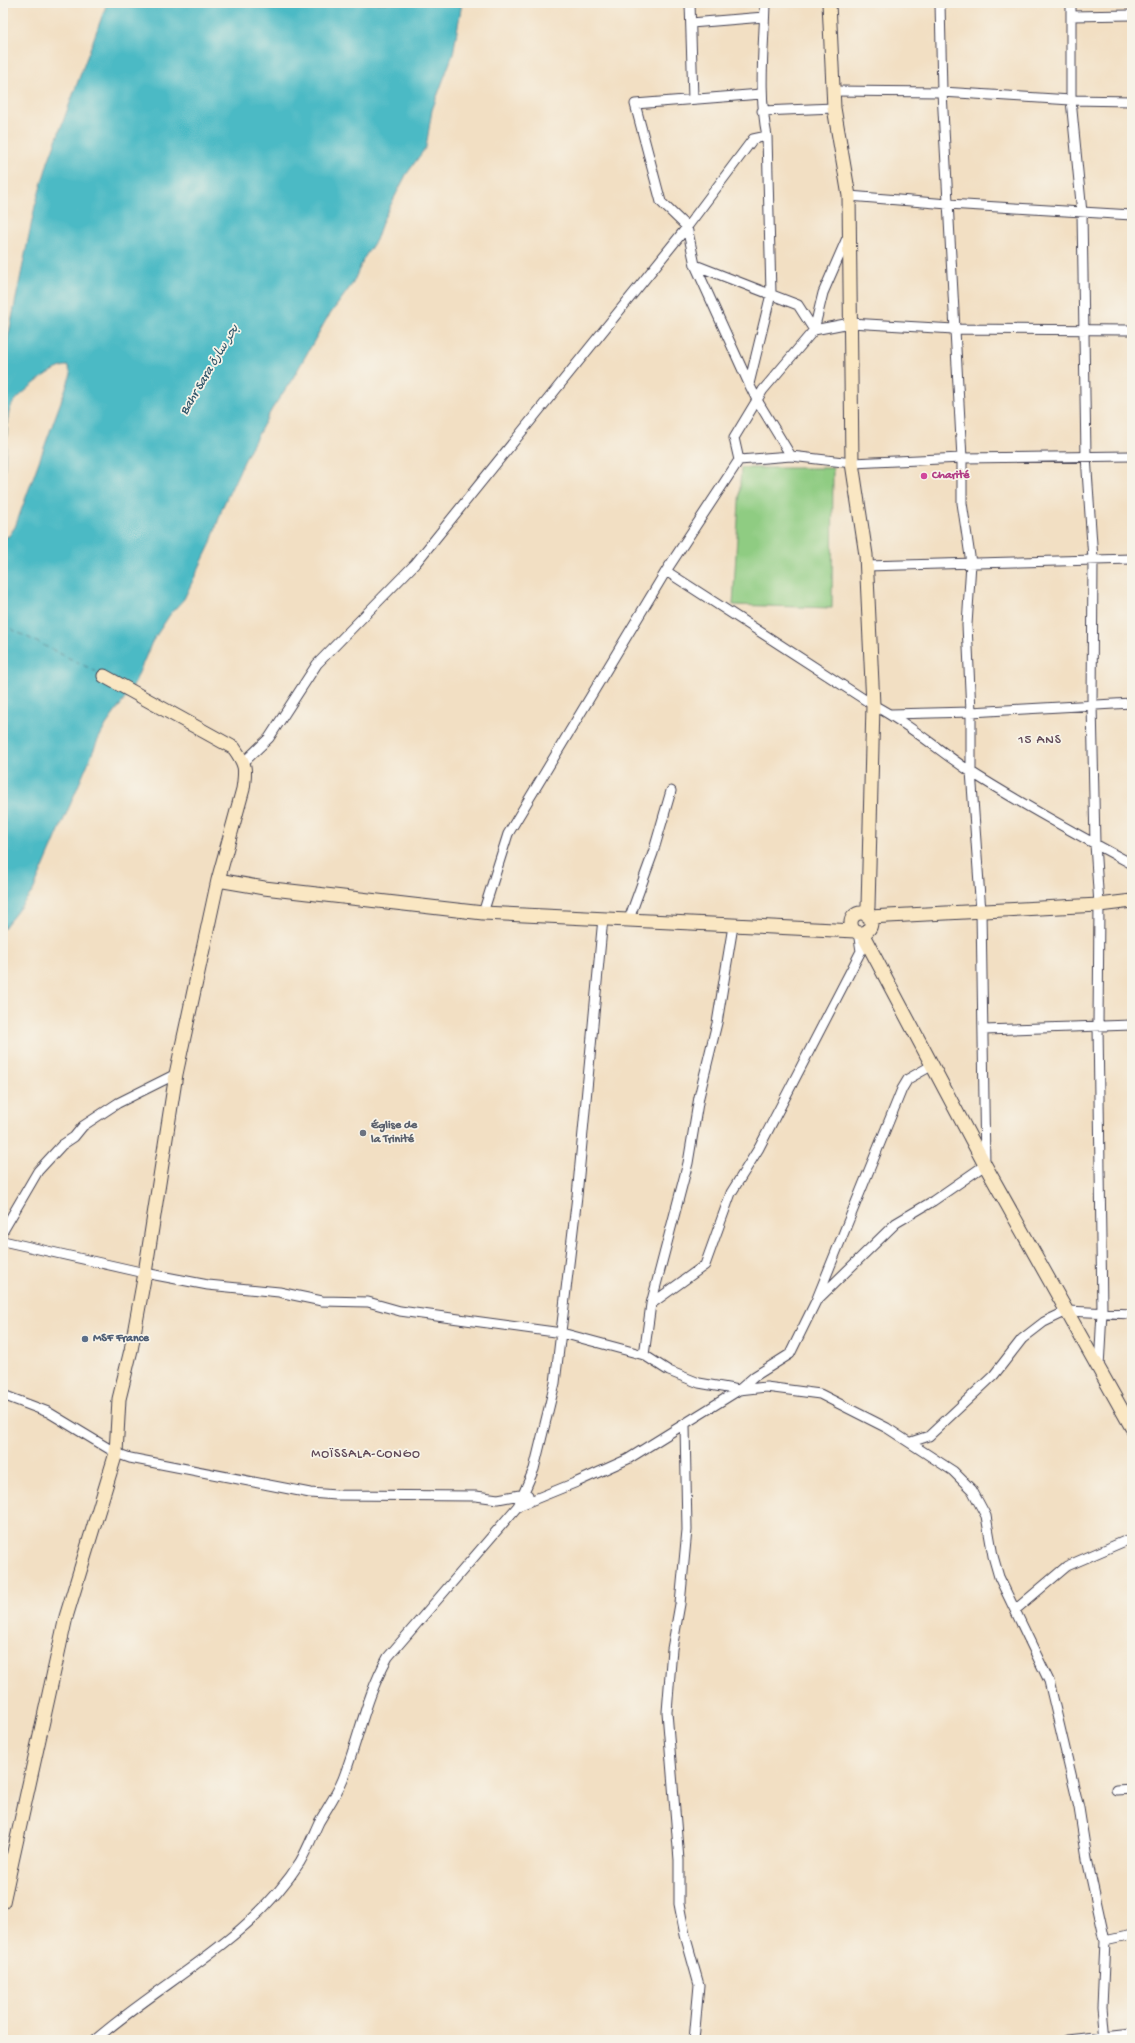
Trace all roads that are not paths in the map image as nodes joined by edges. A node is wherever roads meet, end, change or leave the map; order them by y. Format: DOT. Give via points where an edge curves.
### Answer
graph roads {
  1 [pos="690,3"];
  2 [pos="765,3"];
  3 [pos="829,3"];
  4 [pos="940,3"];
  5 [pos="1071,3"];
  6 [pos="1132,15"];
  7 [pos="1071,16"];
  8 [pos="764,17"];
  9 [pos="692,23"];
  10 [pos="833,90"];
  11 [pos="942,92"];
  12 [pos="761,94"];
  13 [pos="693,99"];
  14 [pos="1071,100"];
  15 [pos="1132,101"];
  16 [pos="834,108"];
  17 [pos="762,111"];
  18 [pos="767,136"];
  19 [pos="849,196"];
  20 [pos="948,204"];
  21 [pos="1082,213"];
  22 [pos="1132,215"];
  23 [pos="687,227"];
  24 [pos="850,233"];
  25 [pos="695,265"];
  26 [pos="771,294"];
  27 [pos="850,323"];
  28 [pos="954,329"];
  29 [pos="814,330"];
  30 [pos="1085,330"];
  31 [pos="1132,330"];
  32 [pos="749,384"];
  33 [pos="757,400"];
  34 [pos="791,456"];
  35 [pos="1086,456"];
  36 [pos="1132,456"];
  37 [pos="962,458"];
  38 [pos="739,460"];
  39 [pos="852,463"];
  40 [pos="1093,559"];
  41 [pos="1132,559"];
  42 [pos="971,563"];
  43 [pos="866,566"];
  44 [pos="666,571"];
  45 [pos="104,676"];
  46 [pos="1132,703"];
  47 [pos="1092,704"];
  48 [pos="873,705"];
  49 [pos="971,712"];
  50 [pos="891,714"];
  51 [pos="244,762"];
  52 [pos="971,771"];
  53 [pos="671,791"];
  54 [pos="1095,844"];
  55 [pos="1132,864"];
  56 [pos="218,880"];
  57 [pos="1132,901"];
  58 [pos="1099,905"];
  59 [pos="981,912"];
  60 [pos="483,913"];
  61 [pos="867,916"];
  62 [pos="603,918"];
  63 [pos="629,919"];
  64 [pos="733,926"];
  65 [pos="858,932"];
  66 [pos="1132,1025"];
  67 [pos="1098,1026"];
  68 [pos="984,1030"];
  69 [pos="931,1066"];
  70 [pos="176,1074"];
  71 [pos="985,1165"];
  72 [pos="3,1230"];
  73 [pos="3,1241"];
  74 [pos="145,1273"];
  75 [pos="816,1301"];
  76 [pos="651,1304"];
  77 [pos="1067,1311"];
  78 [pos="1102,1312"];
  79 [pos="1132,1314"];
  80 [pos="562,1333"];
  81 [pos="644,1355"];
  82 [pos="1099,1368"];
  83 [pos="739,1390"];
  84 [pos="3,1395"];
  85 [pos="685,1425"];
  86 [pos="1132,1428"];
  87 [pos="911,1442"];
  88 [pos="116,1453"];
  89 [pos="525,1494"];
  90 [pos="537,1499"];
  91 [pos="518,1506"];
  92 [pos="1132,1538"];
  93 [pos="1015,1610"];
  94 [pos="1132,1789"];
  95 [pos="1116,1790"];
  96 [pos="3,1902"];
  97 [pos="1132,1935"];
  98 [pos="1105,1941"];
  99 [pos="1132,2033"];
  100 [pos="1105,2037"];
  101 [pos="95,2040"];
  102 [pos="694,2040"];
  103 [pos="1067,2040"];
  1 -- 9 [label="street"];
  2 -- 8 [label="street"];
  3 -- 10 [label="main road"];
  4 -- 11 [label="street"];
  5 -- 7 [label="street"];
  6 -- 7 [label="street"];
  7 -- 14 [label="street"];
  8 -- 9 [label="street"];
  8 -- 12 [label="street"];
  9 -- 13 [label="street"];
  10 -- 11 [label="street"];
  10 -- 16 [label="main road"];
  11 -- 14 [label="street"];
  11 -- 20 [label="street"];
  12 -- 13 [label="street"];
  12 -- 17 [label="street"];
  13 -- 23 [label="street" via="635,104 661,202"];
  14 -- 15 [label="street"];
  14 -- 21 [label="street"];
  16 -- 17 [label="street"];
  16 -- 19 [label="main road"];
  17 -- 18 [label="street"];
  18 -- 23 [label="street" via="753,139"];
  18 -- 26 [label="street"];
  19 -- 20 [label="street"];
  19 -- 24 [label="main road"];
  20 -- 21 [label="street"];
  20 -- 28 [label="street"];
  21 -- 22 [label="street"];
  21 -- 30 [label="street"];
  23 -- 25 [label="street"];
  23 -- 51 [label="street" via="415,564 317,664 269,738"];
  24 -- 27 [label="main road"];
  24 -- 29 [label="street" via="823,293"];
  25 -- 26 [label="street"];
  25 -- 32 [label="street"];
  26 -- 29 [label="street" via="798,306"];
  26 -- 32 [label="street"];
  27 -- 28 [label="street"];
  27 -- 29 [label="street"];
  27 -- 39 [label="main road"];
  28 -- 30 [label="street"];
  28 -- 37 [label="street"];
  29 -- 33 [label="street"];
  30 -- 31 [label="street"];
  30 -- 35 [label="street"];
  32 -- 33 [label="street"];
  33 -- 34 [label="street"];
  33 -- 38 [label="street" via="734,438"];
  34 -- 38 [label="street"];
  34 -- 39 [label="street"];
  35 -- 36 [label="street"];
  35 -- 37 [label="street"];
  35 -- 40 [label="street"];
  37 -- 39 [label="street"];
  37 -- 42 [label="street" via="962,503"];
  38 -- 44 [label="street"];
  39 -- 43 [label="main road"];
  40 -- 41 [label="street"];
  40 -- 42 [label="street"];
  40 -- 47 [label="street"];
  42 -- 43 [label="street"];
  42 -- 49 [label="street" via="967,625"];
  43 -- 48 [label="main road"];
  44 -- 48 [label="street"];
  44 -- 60 [label="street" via="508,834"];
  45 -- 51 [label="main road" via="234,748"];
  46 -- 47 [label="street"];
  47 -- 49 [label="street"];
  47 -- 54 [label="street"];
  48 -- 50 [label="street"];
  48 -- 61 [label="main road"];
  49 -- 50 [label="street"];
  49 -- 52 [label="street"];
  50 -- 52 [label="street"];
  51 -- 56 [label="main road" via="243,789"];
  52 -- 54 [label="street"];
  52 -- 59 [label="street"];
  53 -- 63 [label="street" via="653,853"];
  54 -- 55 [label="street"];
  54 -- 58 [label="street"];
  56 -- 60 [label="main road" via="264,888"];
  56 -- 70 [label="main road"];
  57 -- 58 [label="main road"];
  58 -- 59 [label="main road"];
  58 -- 67 [label="street"];
  59 -- 61 [label="main road"];
  59 -- 68 [label="street"];
  60 -- 62 [label="main road"];
  61 -- 65 [label="main road" via="870,921 869,929"];
  62 -- 63 [label="main road"];
  62 -- 80 [label="street"];
  63 -- 64 [label="main road"];
  64 -- 65 [label="main road"];
  64 -- 76 [label="street" via="717,1023 699,1097 688,1163"];
  65 -- 69 [label="main road"];
  65 -- 76 [label="street" via="861,951 759,1148 731,1193 705,1265"];
  66 -- 67 [label="street"];
  67 -- 68 [label="street"];
  67 -- 78 [label="street"];
  68 -- 71 [label="street"];
  69 -- 71 [label="main road"];
  69 -- 75 [label="street" via="908,1079 902,1089"];
  70 -- 72 [label="street" via="118,1103 83,1126 38,1171"];
  70 -- 74 [label="main road"];
  71 -- 75 [label="street" via="896,1223"];
  71 -- 77 [label="main road"];
  73 -- 74 [label="street"];
  74 -- 80 [label="street" via="208,1285 279,1292 322,1301 368,1302 400,1311"];
  74 -- 88 [label="main road" via="119,1399"];
  75 -- 83 [label="street" via="790,1354 755,1376"];
  76 -- 81 [label="street"];
  77 -- 78 [label="street"];
  77 -- 82 [label="main road"];
  77 -- 87 [label="street" via="1044,1322 1022,1339 994,1375 929,1436"];
  78 -- 79 [label="street"];
  78 -- 82 [label="street"];
  80 -- 81 [label="street"];
  80 -- 89 [label="street" via="544,1433"];
  81 -- 83 [label="street" via="669,1371 700,1383"];
  82 -- 86 [label="main road"];
  83 -- 85 [label="street"];
  83 -- 87 [label="street" via="766,1387 820,1394"];
  84 -- 88 [label="street" via="48,1412"];
  85 -- 90 [label="street" via="628,1459"];
  85 -- 102 [label="street" via="687,1530 667,1712 679,1904 698,1984"];
  87 -- 93 [label="street" via="953,1471 972,1490 986,1516 999,1577"];
  88 -- 89 [label="street" via="130,1458 310,1493 476,1496 498,1499"];
  88 -- 96 [label="main road" via="66,1617"];
  89 -- 90 [label="street"];
  89 -- 91 [label="street"];
  90 -- 91 [label="street"];
  91 -- 101 [label="street" via="388,1658 368,1697 342,1780 300,1862 284,1884 227,1940 119,2019"];
  92 -- 93 [label="street" via="1067,1566"];
  93 -- 98 [label="street" via="1049,1681 1079,1808"];
  94 -- 95 [label="street"];
  97 -- 98 [label="street"];
  98 -- 100 [label="street" via="1102,2007"];
  99 -- 100 [label="street"];
  100 -- 103 [label="street"];
}
